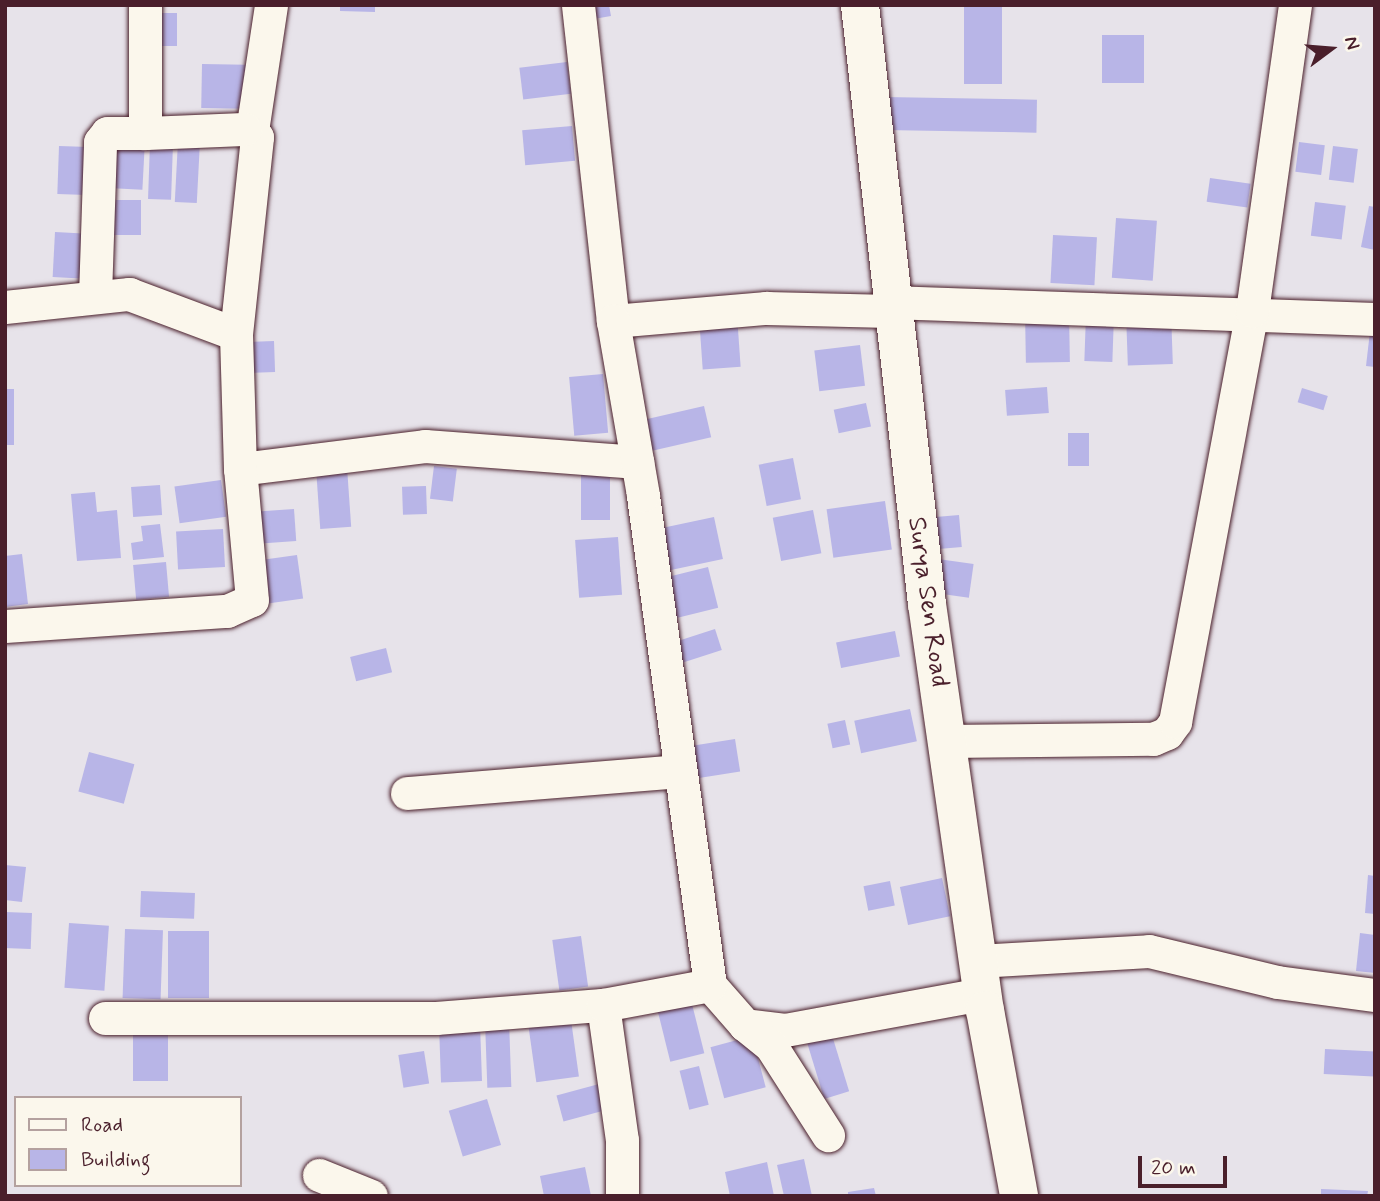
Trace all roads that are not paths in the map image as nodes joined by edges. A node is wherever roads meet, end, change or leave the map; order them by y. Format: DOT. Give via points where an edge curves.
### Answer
graph roads {
  1 [pos="145,5"];
  2 [pos="271,5"];
  3 [pos="578,5"];
  4 [pos="860,5"];
  5 [pos="1295,5"];
  6 [pos="252,131"];
  7 [pos="145,132"];
  8 [pos="95,296"];
  9 [pos="5,307"];
  10 [pos="890,307"];
  11 [pos="1252,311"];
  12 [pos="1375,319"];
  13 [pos="613,321"];
  14 [pos="236,334"];
  15 [pos="637,462"];
  16 [pos="240,469"];
  17 [pos="5,626"];
  18 [pos="946,741"];
  19 [pos="679,771"];
  20 [pos="407,793"];
  21 [pos="980,978"];
  22 [pos="710,985"];
  23 [pos="1375,995"];
  24 [pos="603,1005"];
  25 [pos="105,1018"];
  26 [pos="745,1025"];
  27 [pos="828,1135"];
  28 [pos="320,1175"];
  29 [pos="371,1196"];
  30 [pos="622,1196"];
  31 [pos="1019,1196"];
  1 -- 7 [label="street"];
  2 -- 6 [label="street"];
  3 -- 13 [label="street"];
  4 -- 10 [label="street, Surya Sen Road"];
  5 -- 11 [label="street"];
  6 -- 7 [label="street"];
  6 -- 14 [label="street" via="259,145"];
  7 -- 8 [label="street" via="107,133 100,142"];
  8 -- 9 [label="street"];
  8 -- 14 [label="street" via="130,294"];
  10 -- 11 [label="street"];
  10 -- 13 [label="street" via="766,308"];
  10 -- 18 [label="street, Surya Sen Road"];
  11 -- 12 [label="street"];
  11 -- 18 [label="street" via="1175,722 1167,733 1131,741"];
  13 -- 15 [label="street"];
  14 -- 16 [label="street"];
  15 -- 16 [label="street" via="425,446"];
  15 -- 19 [label="street"];
  16 -- 17 [label="street" via="252,600 227,611"];
  18 -- 21 [label="street, Surya Sen Road"];
  19 -- 20 [label="street"];
  19 -- 22 [label="street"];
  21 -- 23 [label="street" via="1149,951 1277,982"];
  21 -- 26 [label="street" via="785,1030"];
  21 -- 31 [label="street, Surya Sen Road"];
  22 -- 24 [label="street"];
  22 -- 26 [label="street"];
  24 -- 25 [label="street" via="436,1018"];
  24 -- 30 [label="street" via="622,1140"];
  26 -- 27 [label="street" via="771,1046"];
  28 -- 29 [label="street"];
}
